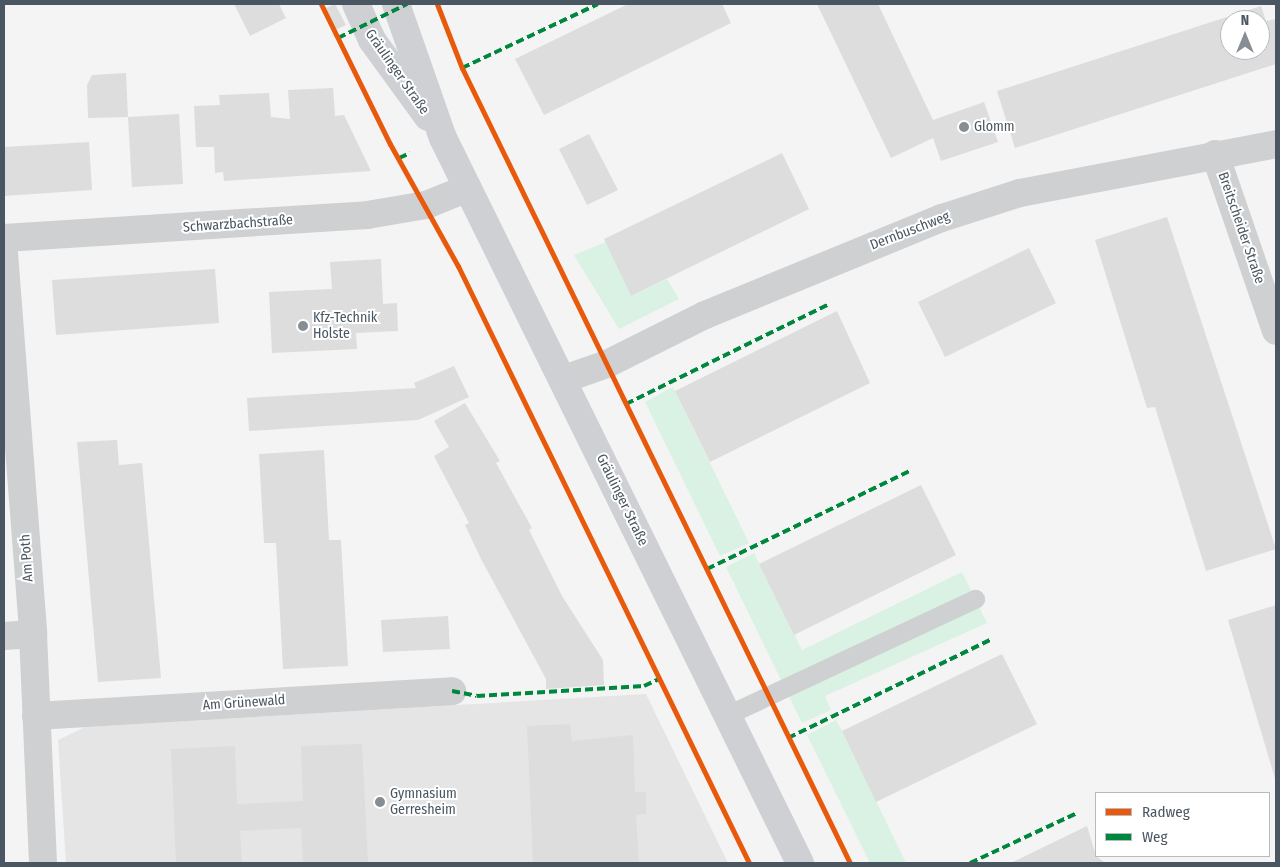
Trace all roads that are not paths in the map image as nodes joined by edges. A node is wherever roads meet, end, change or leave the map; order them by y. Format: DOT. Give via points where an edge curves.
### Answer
graph roads {
  1 [pos="356,4"];
  2 [pos="396,4"];
  3 [pos="443,138"];
  4 [pos="1276,144"];
  5 [pos="1215,154"];
  6 [pos="468,188"];
  7 [pos="4,238"];
  8 [pos="4,253"];
  9 [pos="1276,331"];
  10 [pos="564,379"];
  11 [pos="975,600"];
  12 [pos="33,634"];
  13 [pos="4,636"];
  14 [pos="452,691"];
  15 [pos="727,715"];
  16 [pos="36,716"];
  17 [pos="43,863"];
  18 [pos="800,863"];
  1 -- 3 [label="main road, Gräulinger Straße" via="372,40"];
  2 -- 3 [label="main road, Gräulinger Straße"];
  3 -- 6 [label="main road, Gräulinger Straße"];
  4 -- 5 [label="street, Dernbuschweg"];
  5 -- 9 [label="street, Breitscheider Straße"];
  5 -- 10 [label="street, Dernbuschweg" via="1020,193 942,218 714,311 607,364"];
  6 -- 7 [label="street, Schwarzbachstraße" via="426,206 367,215"];
  6 -- 10 [label="main road, Gräulinger Straße"];
  8 -- 12 [label="street, Am Poth"];
  10 -- 15 [label="main road, Gräulinger Straße"];
  11 -- 15 [label="lane"];
  12 -- 13 [label="street"];
  12 -- 16 [label="street, Am Poth"];
  14 -- 16 [label="street, Am Grünewald"];
  15 -- 18 [label="main road, Gräulinger Straße"];
  16 -- 17 [label="street, Am Poth"];
}
